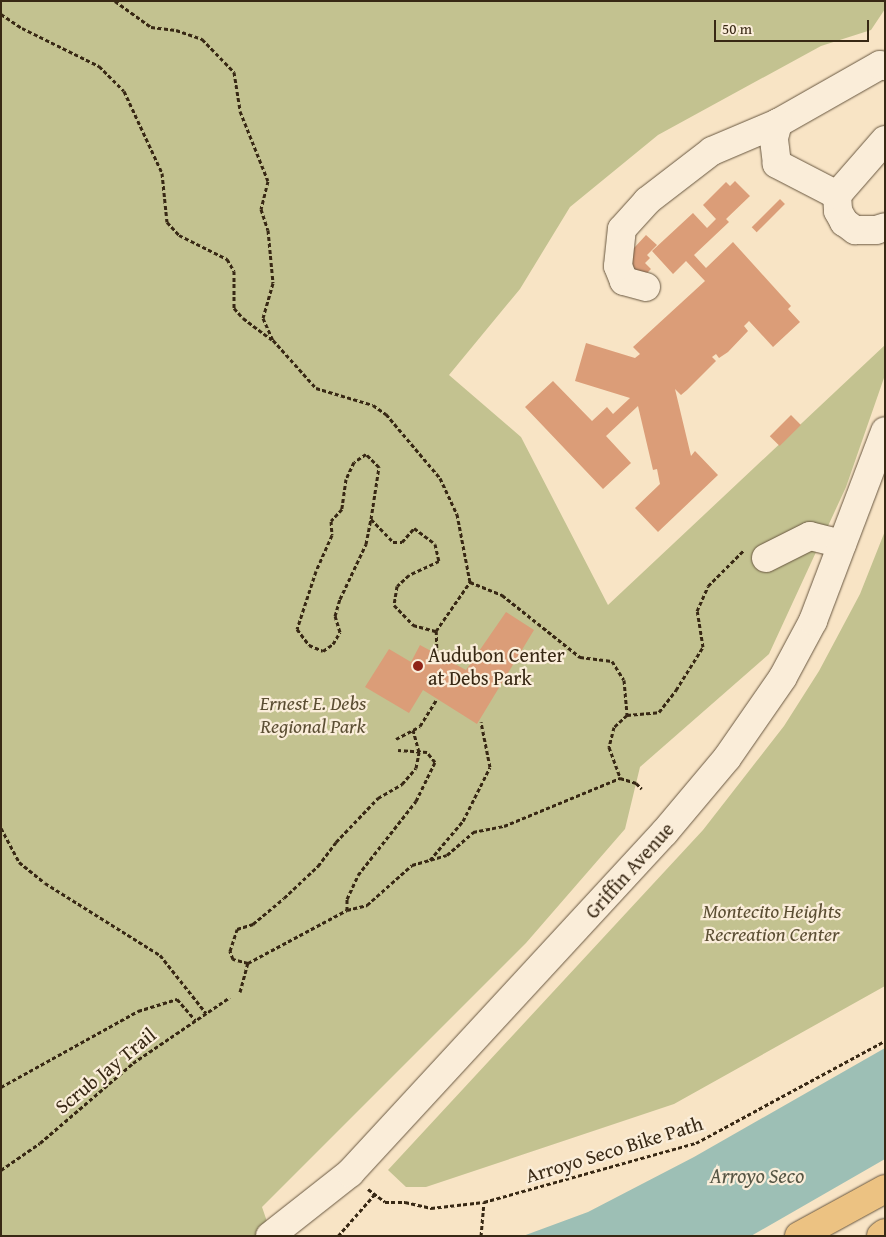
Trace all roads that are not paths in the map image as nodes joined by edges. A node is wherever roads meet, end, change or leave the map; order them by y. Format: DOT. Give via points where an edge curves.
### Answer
graph roads {
  1 [pos="885,66"];
  2 [pos="778,123"];
  3 [pos="885,140"];
  4 [pos="837,195"];
  5 [pos="885,226"];
  6 [pos="646,287"];
  7 [pos="885,431"];
  8 [pos="842,544"];
  9 [pos="766,558"];
  10 [pos="885,1189"];
  11 [pos="885,1234"];
  12 [pos="270,1236"];
  13 [pos="799,1236"];
  14 [pos="881,1236"];
  1 -- 2 [label="street" via="880,65"];
  2 -- 4 [label="street" via="774,138 777,164"];
  2 -- 6 [label="street" via="712,151 647,201 622,229 618,266 624,281"];
  3 -- 4 [label="street"];
  4 -- 5 [label="street" via="838,211 844,222 855,230 876,230"];
  7 -- 8 [label="street, Griffin Avenue"];
  8 -- 9 [label="street" via="810,536"];
  8 -- 12 [label="street, Griffin Avenue" via="813,621 783,676 727,758 664,833 350,1173"];
  10 -- 13 [label="highway"];
  11 -- 14 [label="highway"];
}
